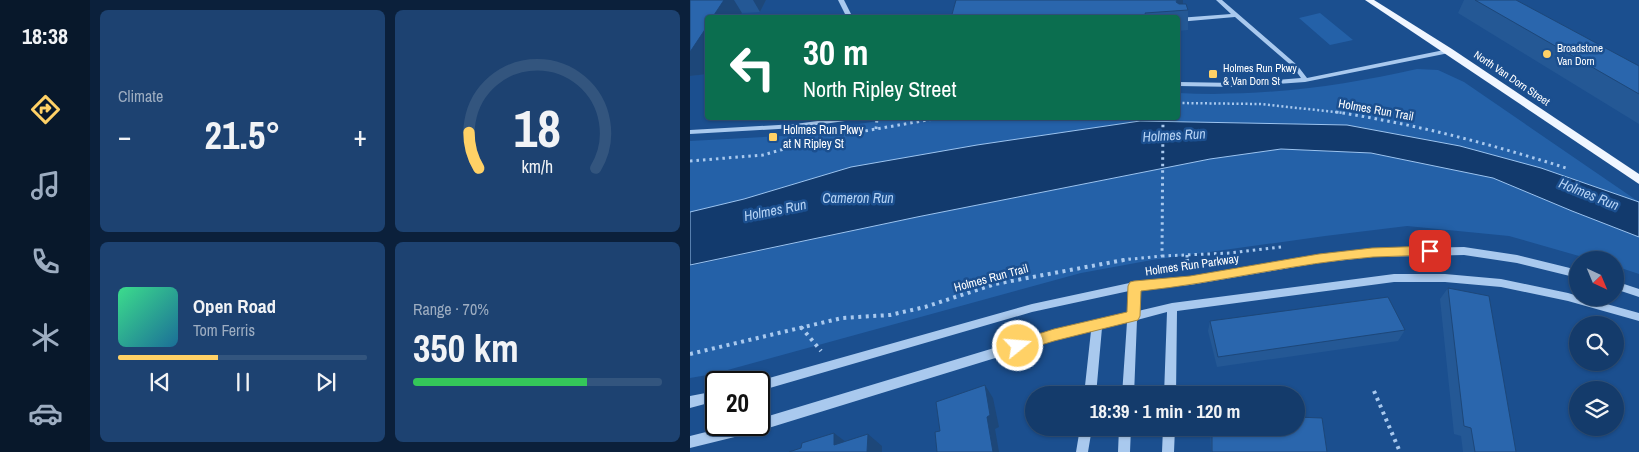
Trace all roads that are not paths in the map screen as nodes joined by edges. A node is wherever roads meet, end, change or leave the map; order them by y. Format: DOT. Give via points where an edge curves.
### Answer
graph roads {
  1 [pos="841,0"];
  2 [pos="1219,0"];
  3 [pos="1368,0"];
  4 [pos="848,15"];
  5 [pos="1236,15"];
  6 [pos="1180,20"];
  7 [pos="1449,51"];
  8 [pos="1305,80"];
  9 [pos="1180,84"];
  10 [pos="826,120"];
  11 [pos="690,132"];
  12 [pos="1639,180"];
  13 [pos="1569,271"];
  14 [pos="1134,286"];
  15 [pos="1624,288"];
  16 [pos="1639,293"];
  17 [pos="1172,307"];
  18 [pos="1134,316"];
  19 [pos="1639,317"];
  20 [pos="1097,324"];
  21 [pos="770,383"];
  22 [pos="1091,386"];
  23 [pos="1129,386"];
  24 [pos="1170,386"];
  25 [pos="705,399"];
  26 [pos="690,402"];
  27 [pos="770,421"];
  28 [pos="714,436"];
  29 [pos="1085,436"];
  30 [pos="1125,436"];
  31 [pos="1169,436"];
  32 [pos="690,442"];
  33 [pos="1082,452"];
  34 [pos="1124,452"];
  35 [pos="1168,452"];
  1 -- 4 [label="street"];
  2 -- 5 [label="street"];
  3 -- 7 [label="main road, North Van Dorn Street"];
  5 -- 6 [label="street"];
  5 -- 8 [label="street" via="1295,66"];
  7 -- 8 [label="street"];
  7 -- 12 [label="main road, North Van Dorn Street"];
  8 -- 9 [label="street" via="1237,85"];
  10 -- 11 [label="street" via="768,128"];
  13 -- 14 [label="street, Holmes Run Parkway" via="1464,251 1372,253 1190,281"];
  14 -- 18 [label="street"];
  14 -- 21 [label="street, Holmes Run Parkway" via="1032,308"];
  15 -- 16 [label="street"];
  17 -- 18 [label="street"];
  17 -- 19 [label="street" via="1394,278 1445,278 1520,287"];
  17 -- 24 [label="street"];
  18 -- 20 [label="street"];
  18 -- 23 [label="street"];
  20 -- 22 [label="street"];
  20 -- 27 [label="street"];
  25 -- 26 [label="street"];
  28 -- 32 [label="street"];
  29 -- 33 [label="street"];
  30 -- 34 [label="street"];
  31 -- 35 [label="street"];
}
